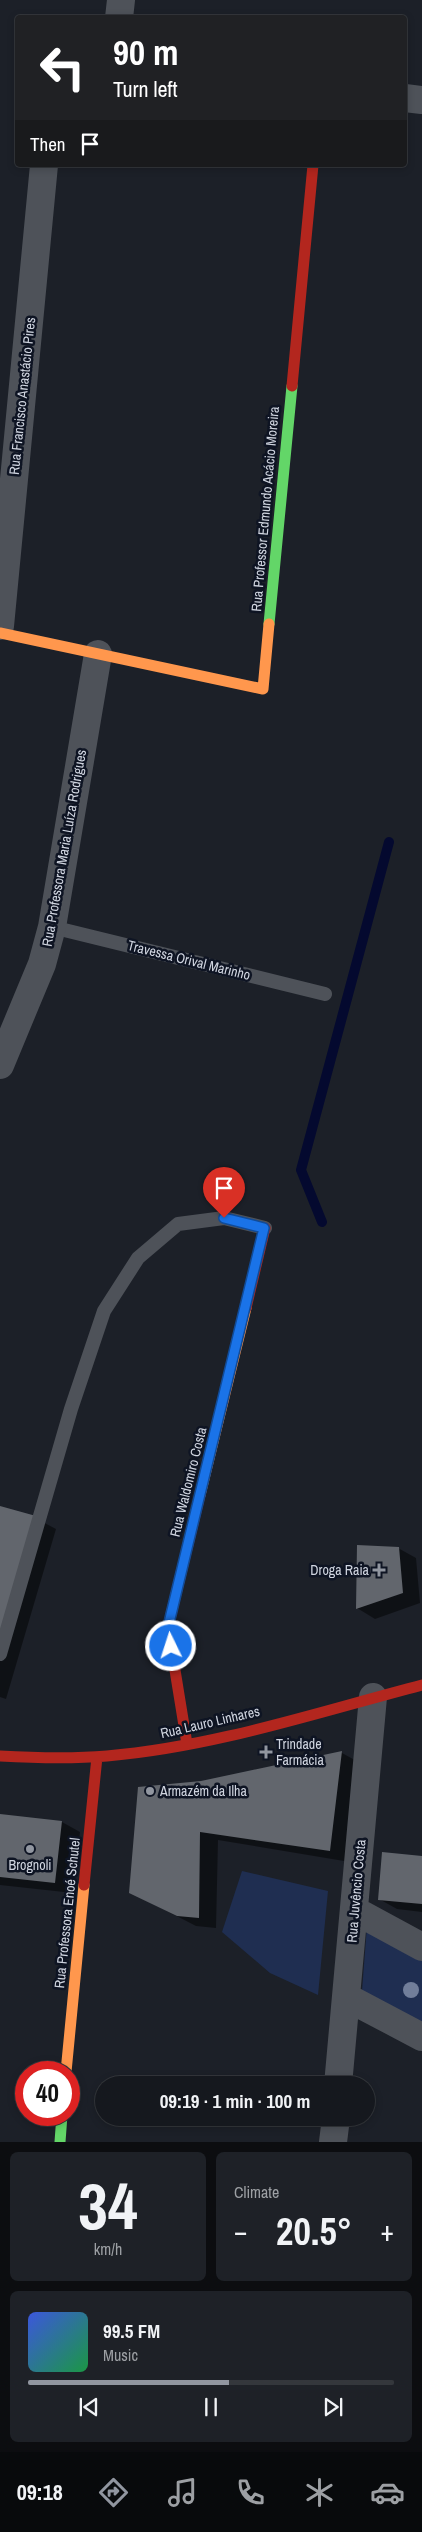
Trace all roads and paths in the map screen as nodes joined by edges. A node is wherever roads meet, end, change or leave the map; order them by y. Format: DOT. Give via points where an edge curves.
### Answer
graph roads {
  1 [pos="121,0"];
  2 [pos="119,15"];
  3 [pos="407,98"];
  4 [pos="422,100"];
  5 [pos="44,167"];
  6 [pos="313,167"];
  7 [pos="0,626"];
  8 [pos="0,633"];
  9 [pos="98,654"];
  10 [pos="52,927"];
  11 [pos="325,994"];
  12 [pos="0,1065"];
  13 [pos="264,1228"];
  14 [pos="0,1654"];
  15 [pos="422,1686"];
  16 [pos="373,1697"];
  17 [pos="187,1744"];
  18 [pos="0,1756"];
  19 [pos="97,1757"];
  20 [pos="354,1910"];
  21 [pos="422,1947"];
  22 [pos="346,1997"];
  23 [pos="422,2037"];
  24 [pos="67,2061"];
  25 [pos="339,2076"];
  26 [pos="61,2126"];
  27 [pos="335,2126"];
  28 [pos="60,2142"];
  29 [pos="333,2142"];
  1 -- 2 [label="street"];
  3 -- 4 [label="street"];
  5 -- 7 [label="street, Rua Francisco Anastácio Pires"];
  6 -- 9 [label="street, Rua Professor Edmundo Acácio Moreira" via="263,689"];
  8 -- 9 [label="street"];
  9 -- 10 [label="street, Rua Professora Maria Luíza Rodrigues"];
  10 -- 11 [label="lane, Travessa Orival Marinho"];
  10 -- 12 [label="street, Rua Professora Maria Luíza Rodrigues" via="42,964"];
  13 -- 14 [label="lane" via="224,1218 178,1224 138,1258 104,1310 71,1409"];
  13 -- 17 [label="street, Rua Waldomiro Costa" via="168,1627"];
  15 -- 16 [label="street, Rua Lauro Linhares"];
  16 -- 17 [label="street, Rua Lauro Linhares"];
  16 -- 20 [label="street, Rua Juvêncio Costa"];
  17 -- 19 [label="street, Rua Lauro Linhares"];
  18 -- 19 [label="street, Rua Lauro Linhares" via="32,1759"];
  19 -- 24 [label="street, Rua Professora Enoé Schutel"];
  20 -- 21 [label="street"];
  20 -- 22 [label="street, Rua Juvêncio Costa"];
  22 -- 23 [label="street"];
  22 -- 25 [label="street, Rua Juvêncio Costa"];
  26 -- 28 [label="street"];
  27 -- 29 [label="street"];
}
